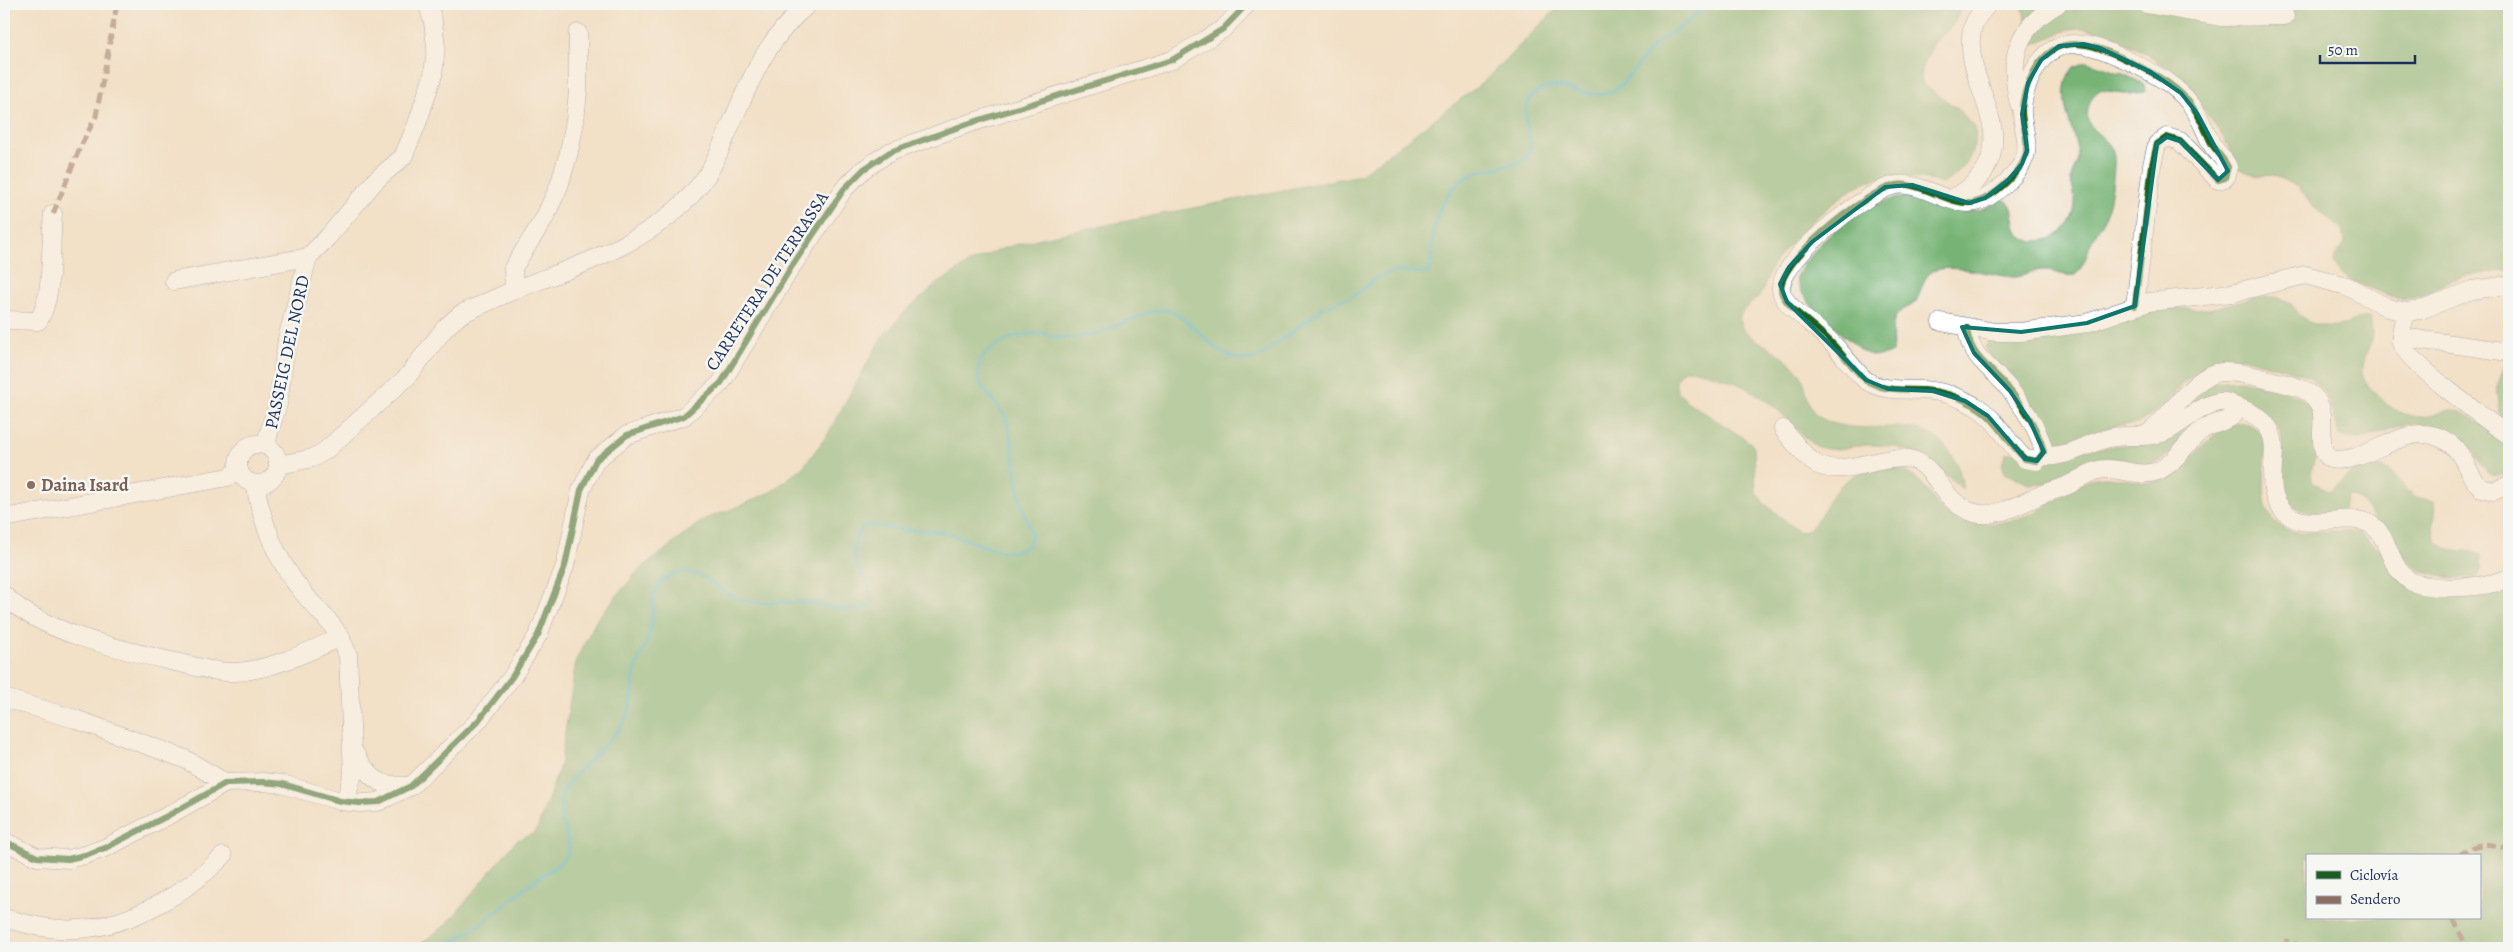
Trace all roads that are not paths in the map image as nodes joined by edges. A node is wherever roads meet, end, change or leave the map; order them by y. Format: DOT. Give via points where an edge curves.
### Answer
graph roads {
  1 [pos="428,4"];
  2 [pos="808,4"];
  3 [pos="1247,4"];
  4 [pos="1988,4"];
  5 [pos="2058,4"];
  6 [pos="2146,4"];
  7 [pos="2285,16"];
  8 [pos="578,33"];
  9 [pos="2022,114"];
  10 [pos="1951,198"];
  11 [pos="53,214"];
  12 [pos="308,256"];
  13 [pos="174,281"];
  14 [pos="2509,285"];
  15 [pos="514,290"];
  16 [pos="2135,306"];
  17 [pos="2406,312"];
  18 [pos="4,320"];
  19 [pos="1941,322"];
  20 [pos="1966,328"];
  21 [pos="2401,337"];
  22 [pos="2509,352"];
  23 [pos="2233,406"];
  24 [pos="1783,429"];
  25 [pos="2509,434"];
  26 [pos="2142,437"];
  27 [pos="266,445"];
  28 [pos="2043,456"];
  29 [pos="279,465"];
  30 [pos="238,470"];
  31 [pos="255,484"];
  32 [pos="2509,485"];
  33 [pos="4,519"];
  34 [pos="2509,578"];
  35 [pos="4,595"];
  36 [pos="341,637"];
  37 [pos="4,698"];
  38 [pos="352,749"];
  39 [pos="226,784"];
  40 [pos="411,786"];
  41 [pos="340,801"];
  42 [pos="4,841"];
  43 [pos="223,856"];
  44 [pos="4,918"];
  1 -- 12 [label="street, PASSEIG DEL NORD" via="436,47 433,75 403,157 376,180"];
  2 -- 15 [label="street" via="789,20 765,50 706,177 678,209 624,245"];
  3 -- 40 [label="street, CARRETERA DE TERRASSA" via="1223,30 1172,60 967,124 890,152 864,169 844,189 790,269 721,382 684,416 627,435 596,460 581,490 565,566 538,635 512,677 478,721"];
  4 -- 10 [label="street" via="1974,23 1972,39 1978,82 1993,126 1994,149 1988,166 1976,182"];
  5 -- 9 [label="street" via="2028,26 2018,46 2016,88"];
  6 -- 7 [label="street" via="2220,17"];
  8 -- 15 [label="street" via="576,120 569,152 559,186 545,216 512,268"];
  9 -- 10 [label="street" via="2027,145 2019,168 1979,201 1969,203"];
  9 -- 16 [label="street" via="2028,83 2041,60 2059,46 2083,44 2134,64 2175,88 2192,106 2226,163 2227,175 2218,180 2180,141 2167,137 2157,144"];
  10 -- 28 [label="street" via="1903,184 1880,190 1805,250 1785,273 1780,284 1781,293 1791,307 1825,336 1870,383 1888,388 1933,391 1965,401 1988,416 2025,459 2034,462"];
  11 -- 18 [label="street" via="50,275 42,315 38,321"];
  12 -- 13 [label="street"];
  12 -- 27 [label="street, PASSEIG DEL NORD" via="287,338 278,404"];
  14 -- 17 [label="street" via="2472,290 2420,310"];
  15 -- 29 [label="street" via="461,314 445,328 407,377 326,450 313,458"];
  16 -- 17 [label="street" via="2232,293 2305,276 2347,286 2388,308"];
  16 -- 20 [label="street" via="2087,323 2021,332"];
  17 -- 21 [label="street"];
  19 -- 20 [label="street"];
  20 -- 28 [label="street" via="1974,353 2018,401 2041,443"];
  21 -- 22 [label="street"];
  21 -- 25 [label="street" via="2402,345 2418,362"];
  23 -- 24 [label="street" via="2233,416 2204,428 2172,462 2156,472 2098,470 2067,486 1988,514 1973,512 1954,502 1928,469 1913,460 1891,458 1843,468 1824,468 1809,458"];
  23 -- 26 [label="street" via="2227,402 2215,402 2162,434"];
  23 -- 34 [label="street" via="2258,417 2269,429 2274,448 2275,496 2286,514 2311,522 2347,518 2367,522 2377,529 2403,576 2418,584 2472,587"];
  26 -- 28 [label="street" via="2111,437 2064,454"];
  26 -- 32 [label="street" via="2163,421 2200,381 2211,375 2231,373 2299,387 2310,393 2321,408 2322,448 2331,459 2357,456 2400,438 2422,435 2453,446 2481,488 2494,491"];
  27 -- 29 [label="street" via="275,453"];
  27 -- 30 [label="street" via="247,447 239,457"];
  29 -- 31 [label="street" via="274,478"];
  30 -- 31 [label="street"];
  30 -- 33 [label="street" via="228,478"];
  31 -- 36 [label="street" via="261,517 288,573"];
  35 -- 36 [label="street" via="37,619 94,641 224,672 248,671 304,654"];
  36 -- 38 [label="street" via="350,671"];
  37 -- 39 [label="street" via="75,719 185,759"];
  38 -- 40 [label="street" via="364,771 377,782 392,787"];
  38 -- 41 [label="street" via="351,786"];
  39 -- 41 [label="street, CARRETERA DE TERRASSA" via="282,784"];
  39 -- 42 [label="street, CARRETERA DE TERRASSA" via="85,856 68,859 37,857"];
  40 -- 41 [label="street, CARRETERA DE TERRASSA" via="378,802"];
  43 -- 44 [label="street" via="186,889 128,917 102,925 57,929 30,926"];
}
